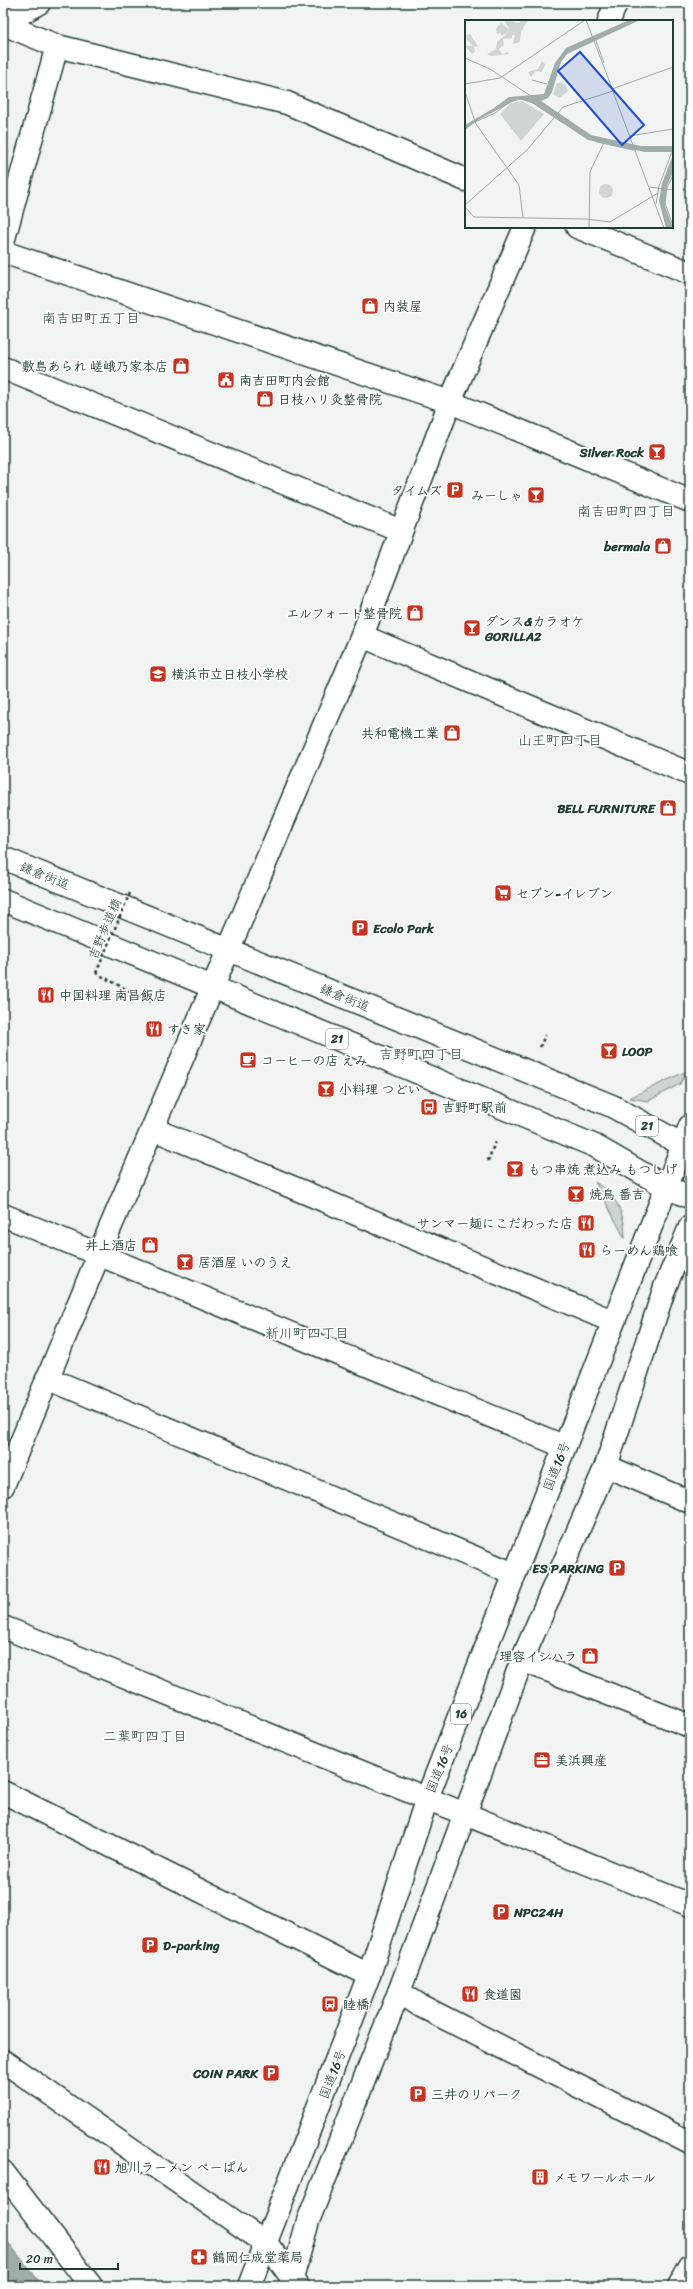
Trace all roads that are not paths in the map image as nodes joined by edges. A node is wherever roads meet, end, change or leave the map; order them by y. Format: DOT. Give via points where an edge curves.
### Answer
graph roads {
  1 [pos="39,3"];
  2 [pos="616,3"];
  3 [pos="609,20"];
  4 [pos="3,24"];
  5 [pos="56,46"];
  6 [pos="465,180"];
  7 [pos="525,228"];
  8 [pos="579,228"];
  9 [pos="3,242"];
  10 [pos="3,252"];
  11 [pos="690,273"];
  12 [pos="3,368"];
  13 [pos="450,402"];
  14 [pos="690,501"];
  15 [pos="402,531"];
  16 [pos="362,636"];
  17 [pos="690,774"];
  18 [pos="3,858"];
  19 [pos="3,900"];
  20 [pos="228,950"];
  21 [pos="212,987"];
  22 [pos="153,1128"];
  23 [pos="688,1140"];
  24 [pos="666,1187"];
  25 [pos="690,1198"];
  26 [pos="3,1215"];
  27 [pos="690,1227"];
  28 [pos="99,1254"];
  29 [pos="612,1320"];
  30 [pos="47,1378"];
  31 [pos="563,1446"];
  32 [pos="606,1466"];
  33 [pos="3,1486"];
  34 [pos="690,1502"];
  35 [pos="514,1574"];
  36 [pos="3,1627"];
  37 [pos="522,1660"];
  38 [pos="690,1726"];
  39 [pos="3,1792"];
  40 [pos="427,1798"];
  41 [pos="465,1814"];
  42 [pos="690,1905"];
  43 [pos="369,1975"];
  44 [pos="399,1992"];
  45 [pos="3,2061"];
  46 [pos="690,2143"];
  47 [pos="3,2172"];
  48 [pos="267,2244"];
  49 [pos="690,2266"];
  50 [pos="294,2284"];
  51 [pos="91,2286"];
  52 [pos="249,2286"];
  53 [pos="679,2286"];
  1 -- 4 [label="main road"];
  2 -- 3 [label="main road"];
  4 -- 5 [label="main road"];
  5 -- 6 [label="main road" via="287,103"];
  5 -- 9 [label="main road"];
  7 -- 13 [label="main road"];
  8 -- 11 [label="main road"];
  10 -- 13 [label="main road"];
  12 -- 15 [label="main road"];
  13 -- 14 [label="main road"];
  13 -- 15 [label="main road"];
  15 -- 16 [label="main road"];
  16 -- 17 [label="main road"];
  16 -- 20 [label="main road"];
  18 -- 20 [label="main road, 鎌倉街道 / 21"];
  19 -- 21 [label="main road, 21"];
  20 -- 21 [label="main road"];
  20 -- 23 [label="main road, 鎌倉街道 / 21" via="612,1106"];
  21 -- 22 [label="main road"];
  21 -- 24 [label="main road, 21" via="595,1146"];
  22 -- 28 [label="main road"];
  22 -- 29 [label="main road"];
  23 -- 24 [label="main road, 国道16号 / 16"];
  24 -- 25 [label="main road"];
  24 -- 29 [label="main road, 国道16号 / 16"];
  26 -- 28 [label="main road"];
  27 -- 32 [label="main road" via="665,1287"];
  28 -- 30 [label="main road"];
  28 -- 31 [label="main road"];
  29 -- 31 [label="main road, 国道16号 / 16"];
  30 -- 33 [label="main road"];
  30 -- 35 [label="main road"];
  31 -- 35 [label="main road, 国道16号 / 16"];
  32 -- 34 [label="main road"];
  32 -- 37 [label="main road"];
  35 -- 40 [label="main road, 国道16号 / 16"];
  36 -- 40 [label="main road"];
  37 -- 38 [label="main road"];
  37 -- 41 [label="main road"];
  39 -- 43 [label="main road"];
  40 -- 41 [label="main road"];
  40 -- 43 [label="main road, 国道16号 / 16"];
  41 -- 42 [label="main road"];
  41 -- 44 [label="main road"];
  43 -- 48 [label="main road, 国道16号 / 16"];
  44 -- 46 [label="main road" via="421,2006"];
  44 -- 50 [label="main road" via="308,2221"];
  45 -- 48 [label="main road"];
  47 -- 51 [label="main road"];
  48 -- 50 [label="main road"];
  48 -- 52 [label="main road, 国道16号 / 16"];
  49 -- 53 [label="main road"];
}
